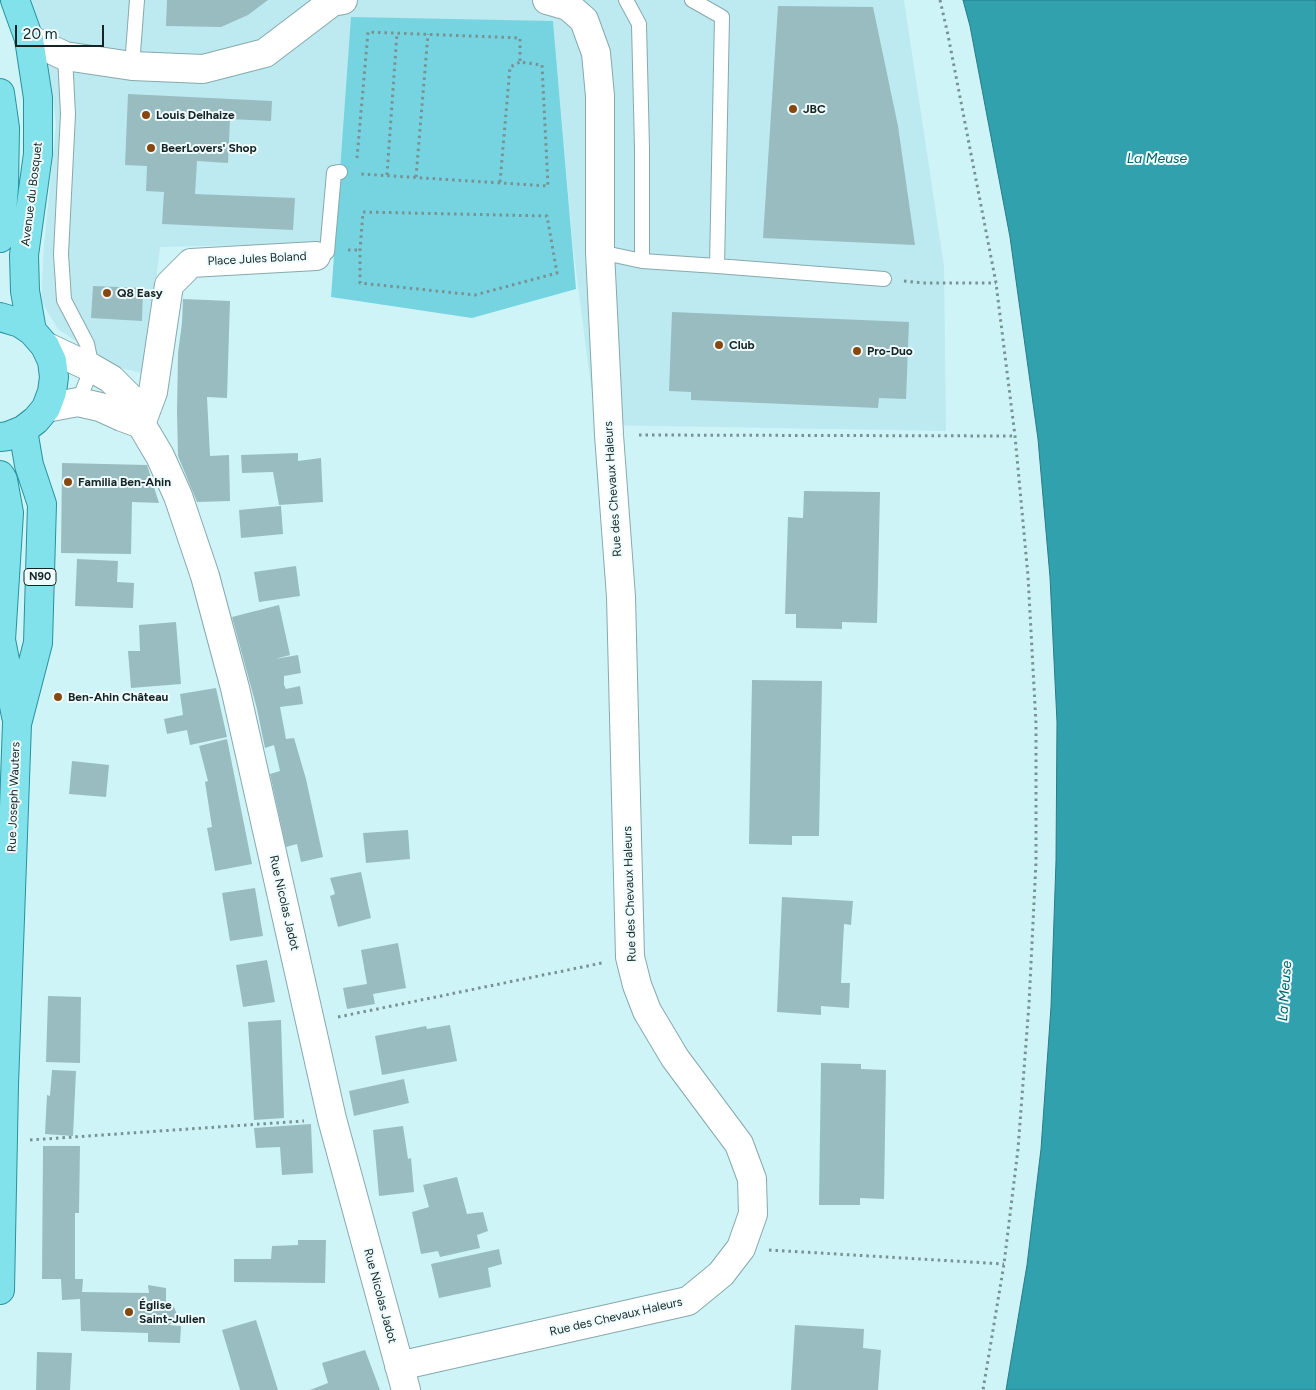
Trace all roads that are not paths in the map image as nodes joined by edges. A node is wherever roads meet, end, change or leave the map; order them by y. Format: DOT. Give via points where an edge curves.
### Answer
graph roads {
  1 [pos="15,0"];
  2 [pos="136,0"];
  3 [pos="343,0"];
  4 [pos="547,0"];
  5 [pos="626,0"];
  6 [pos="692,0"];
  7 [pos="29,39"];
  8 [pos="65,56"];
  9 [pos="132,66"];
  10 [pos="0,94"];
  11 [pos="3,128"];
  12 [pos="340,172"];
  13 [pos="0,238"];
  14 [pos="326,252"];
  15 [pos="600,252"];
  16 [pos="642,261"];
  17 [pos="717,266"];
  18 [pos="884,278"];
  19 [pos="0,317"];
  20 [pos="38,339"];
  21 [pos="92,368"];
  22 [pos="78,402"];
  23 [pos="46,408"];
  24 [pos="141,424"];
  25 [pos="12,434"];
  26 [pos="0,476"];
  27 [pos="17,724"];
  28 [pos="0,1290"];
  29 [pos="403,1378"];
  1 -- 7 [label="main road, Avenue du Bosquet / N90"];
  2 -- 9 [label="lane"];
  3 -- 9 [label="street" via="332,2 265,53 203,69"];
  4 -- 15 [label="street, Rue des Chevaux Haleurs" via="568,6 584,20 596,53 600,96"];
  5 -- 16 [label="lane" via="639,24"];
  6 -- 17 [label="lane" via="722,16"];
  7 -- 8 [label="street"];
  7 -- 20 [label="main road, Avenue du Bosquet / N90" via="38,108 38,154 24,255 25,291"];
  8 -- 9 [label="street"];
  8 -- 21 [label="lane" via="68,114 61,254 64,300 87,344"];
  10 -- 11 [label="main road"];
  11 -- 13 [label="main road" via="4,187"];
  12 -- 14 [label="lane" via="334,173"];
  14 -- 24 [label="street, Place Jules Boland" via="191,263 169,284 153,392"];
  15 -- 16 [label="lane"];
  15 -- 29 [label="street, Rue des Chevaux Haleurs" via="621,597 630,957 647,1011 675,1058 739,1144 752,1179 753,1214 741,1248 721,1274 688,1302"];
  16 -- 17 [label="lane"];
  17 -- 18 [label="lane"];
  19 -- 20 [label="main road" via="20,323"];
  20 -- 21 [label="street, Rue Nicolas Jadot"];
  20 -- 23 [label="main road, Avenue du Bosquet / N90" via="52,361 54,377"];
  21 -- 22 [label="lane"];
  21 -- 24 [label="street, Rue Nicolas Jadot" via="111,379 134,402"];
  22 -- 23 [label="street"];
  22 -- 24 [label="street" via="100,407"];
  23 -- 25 [label="main road, Avenue du Bosquet / N90" via="36,420"];
  24 -- 29 [label="street, Rue Nicolas Jadot" via="178,496 205,576 235,688 332,1119"];
  25 -- 27 [label="main road, Rue Joseph Wauters / N90" via="42,504 38,643"];
  26 -- 27 [label="main road, Rue Joseph Wauters / N90" via="9,513 1,640"];
  27 -- 28 [label="main road, Rue Joseph Wauters / N90"];
}
